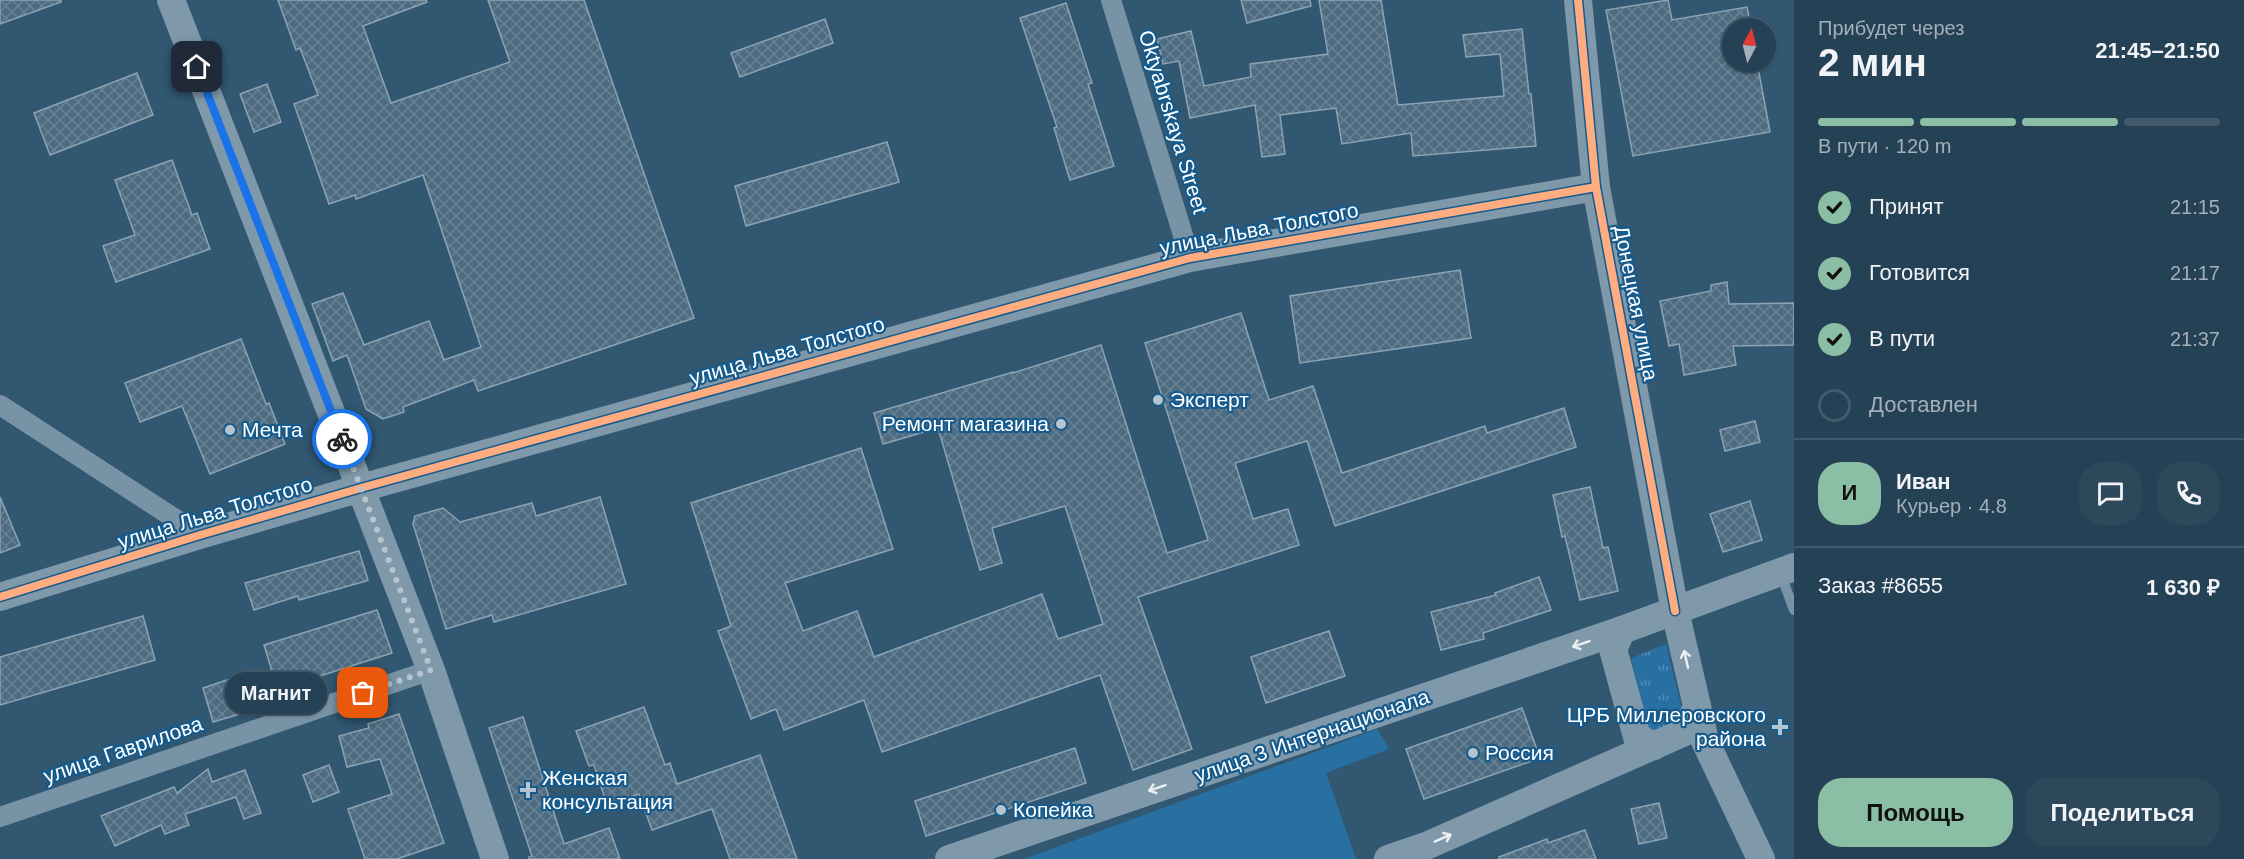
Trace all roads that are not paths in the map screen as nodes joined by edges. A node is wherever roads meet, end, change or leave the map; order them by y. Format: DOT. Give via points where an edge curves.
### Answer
graph roads {
  1 [pos="171,0"];
  2 [pos="1111,0"];
  3 [pos="1578,0"];
  4 [pos="1596,187"];
  5 [pos="1191,258"];
  6 [pos="0,405"];
  7 [pos="361,488"];
  8 [pos="200,535"];
  9 [pos="1787,569"];
  10 [pos="0,597"];
  11 [pos="1794,610"];
  12 [pos="1675,611"];
  13 [pos="1622,630"];
  14 [pos="431,670"];
  15 [pos="1696,726"];
  16 [pos="1654,746"];
  17 [pos="0,817"];
  18 [pos="495,859"];
  19 [pos="949,859"];
  20 [pos="1388,859"];
  21 [pos="1761,859"];
  1 -- 7 [label="street"];
  2 -- 5 [label="street, Oktyabrskaya Street"];
  3 -- 4 [label="street, Донецкая улица"];
  4 -- 5 [label="street, улица Льва Толстого"];
  4 -- 12 [label="street, Донецкая улица"];
  5 -- 7 [label="street, улица Льва Толстого"];
  6 -- 8 [label="street"];
  7 -- 8 [label="street, улица Льва Толстого"];
  7 -- 14 [label="street"];
  8 -- 10 [label="street, улица Льва Толстого"];
  9 -- 11 [label="lane"];
  9 -- 12 [label="street, улица 3 Интернационала"];
  12 -- 13 [label="street, улица 3 Интернационала"];
  15 -- 12 [label="street, one-way"];
  13 -- 16 [label="street" via="1613,649 1637,737"];
  13 -- 19 [label="street, улица 3 Интернационала, one-way"];
  14 -- 17 [label="street, улица Гаврилова"];
  14 -- 18 [label="street"];
  15 -- 16 [label="street"];
  15 -- 21 [label="street"];
  20 -- 16 [label="street, one-way"];
}
